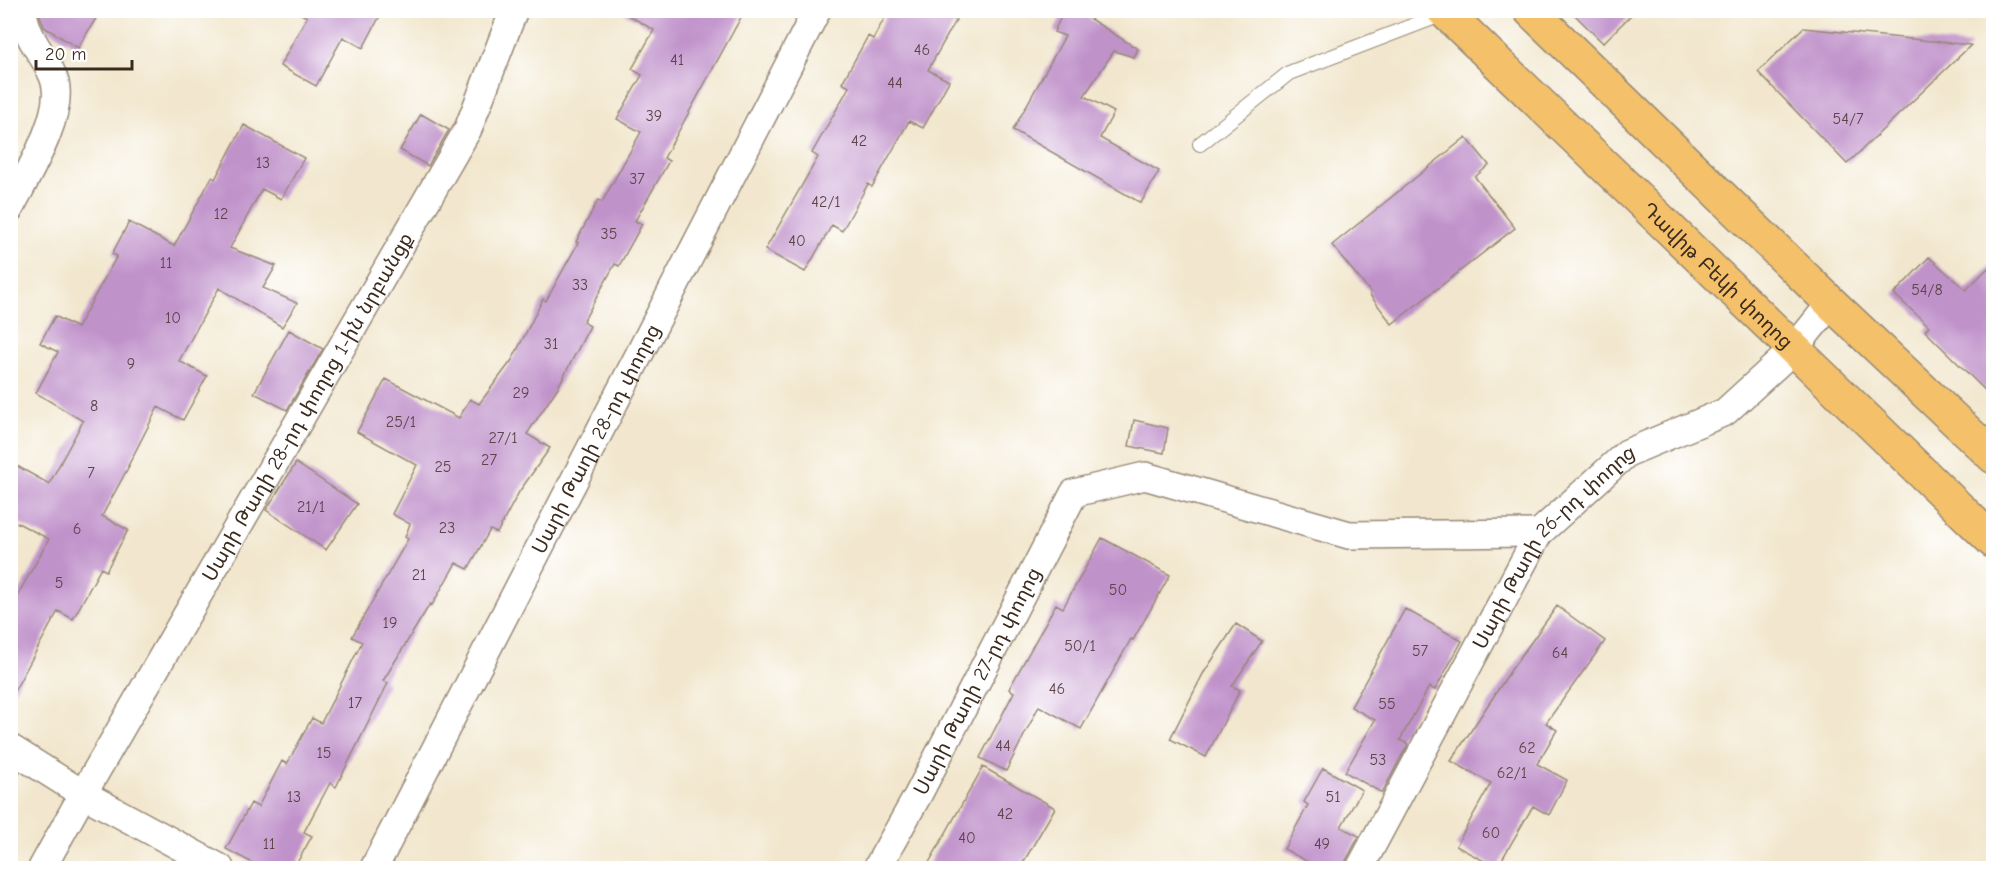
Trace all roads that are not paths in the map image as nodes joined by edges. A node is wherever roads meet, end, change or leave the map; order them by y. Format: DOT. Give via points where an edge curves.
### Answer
graph roads {
  1 [pos="22,10"];
  2 [pos="514,10"];
  3 [pos="817,10"];
  4 [pos="1530,10"];
  5 [pos="1444,12"];
  6 [pos="1200,144"];
  7 [pos="10,208"];
  8 [pos="1831,303"];
  9 [pos="1793,350"];
  10 [pos="1994,457"];
  11 [pos="1539,532"];
  12 [pos="1994,542"];
  13 [pos="10,748"];
  14 [pos="83,794"];
  15 [pos="42,868"];
  16 [pos="220,868"];
  17 [pos="374,868"];
  18 [pos="877,868"];
  19 [pos="1360,868"];
  1 -- 7 [label="street" via="29,34 56,83 57,103 45,138"];
  2 -- 14 [label="street, Սարի Թաղի 28-րդ փողոց 1-ին նրբանցք" via="468,129"];
  3 -- 17 [label="street, Սարի Թաղի 28-րդ փողոց"];
  4 -- 8 [label="main road"];
  5 -- 6 [label="lane" via="1289,73"];
  5 -- 9 [label="main road, Դավիթ Բեկի փողոց"];
  8 -- 9 [label="street, Սարի Թաղի 26-րդ փողոց"];
  8 -- 10 [label="main road"];
  9 -- 11 [label="street, Սարի Թաղի 26-րդ փողոց" via="1725,412 1627,453"];
  9 -- 12 [label="main road, Դավիթ Բեկի փողոց"];
  11 -- 18 [label="street, Սարի Թաղի 27-րդ փողոց" via="1349,535 1145,476 1074,493"];
  11 -- 19 [label="street, Սարի Թաղի 26-րդ փողոց"];
  13 -- 14 [label="street"];
  14 -- 15 [label="street, Սարի Թաղի 28-րդ փողոց 1-ին նրբանցք"];
  14 -- 16 [label="street"];
}
